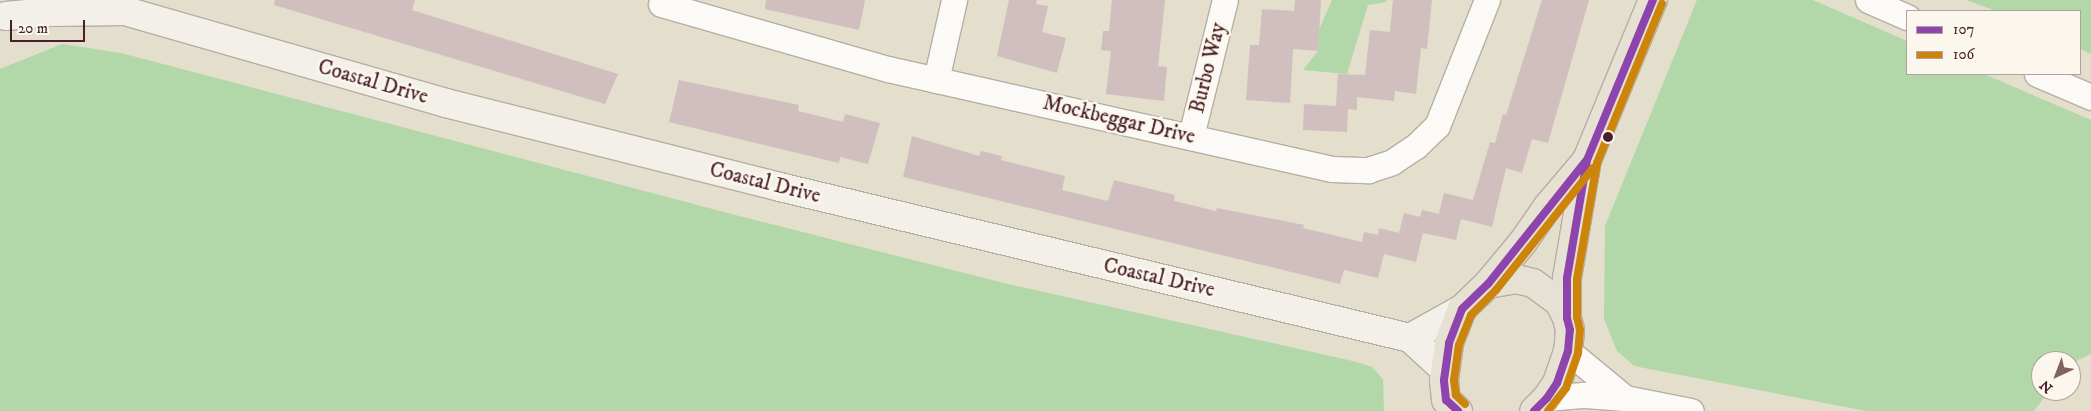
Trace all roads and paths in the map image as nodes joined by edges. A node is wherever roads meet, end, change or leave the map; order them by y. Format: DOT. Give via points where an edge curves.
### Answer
graph roads {
  1 [pos="954,0"];
  2 [pos="1225,0"];
  3 [pos="1487,0"];
  4 [pos="1653,0"];
  5 [pos="1868,0"];
  6 [pos="677,5"];
  7 [pos="116,6"];
  8 [pos="8,12"];
  9 [pos="1906,17"];
  10 [pos="2039,75"];
  11 [pos="936,80"];
  12 [pos="2091,97"];
  13 [pos="1191,136"];
  14 [pos="1587,160"];
  15 [pos="1488,284"];
  16 [pos="1462,308"];
  17 [pos="1567,318"];
  18 [pos="1410,338"];
  19 [pos="1568,351"];
  20 [pos="1445,370"];
  21 [pos="1625,398"];
  22 [pos="1540,404"];
  23 [pos="1450,407"];
  24 [pos="1691,411"];
  1 -- 11 [label="street"];
  2 -- 13 [label="street, Burbo Way"];
  3 -- 13 [label="street, Mockbeggar Drive" via="1436,126 1416,146 1392,162 1368,170 1332,169"];
  4 -- 14 [label="main road"];
  5 -- 9 [label="street"];
  6 -- 11 [label="street, Mockbeggar Drive" via="888,69"];
  7 -- 8 [label="street, Coastal Drive"];
  7 -- 18 [label="street, Coastal Drive" via="446,103 799,192"];
  10 -- 12 [label="street"];
  11 -- 13 [label="street, Mockbeggar Drive"];
  14 -- 15 [label="main road"];
  14 -- 17 [label="main road" via="1567,278"];
  15 -- 16 [label="main road"];
  15 -- 17 [label="main road" via="1516,280 1533,283 1559,302"];
  16 -- 18 [label="street"];
  16 -- 20 [label="main road" via="1449,343"];
  17 -- 19 [label="main road" via="1570,330"];
  18 -- 20 [label="street, Coastal Drive"];
  19 -- 21 [label="street"];
  19 -- 22 [label="main road" via="1557,383"];
  20 -- 23 [label="main road"];
  21 -- 22 [label="street" via="1585,395"];
  21 -- 24 [label="street"];
}
